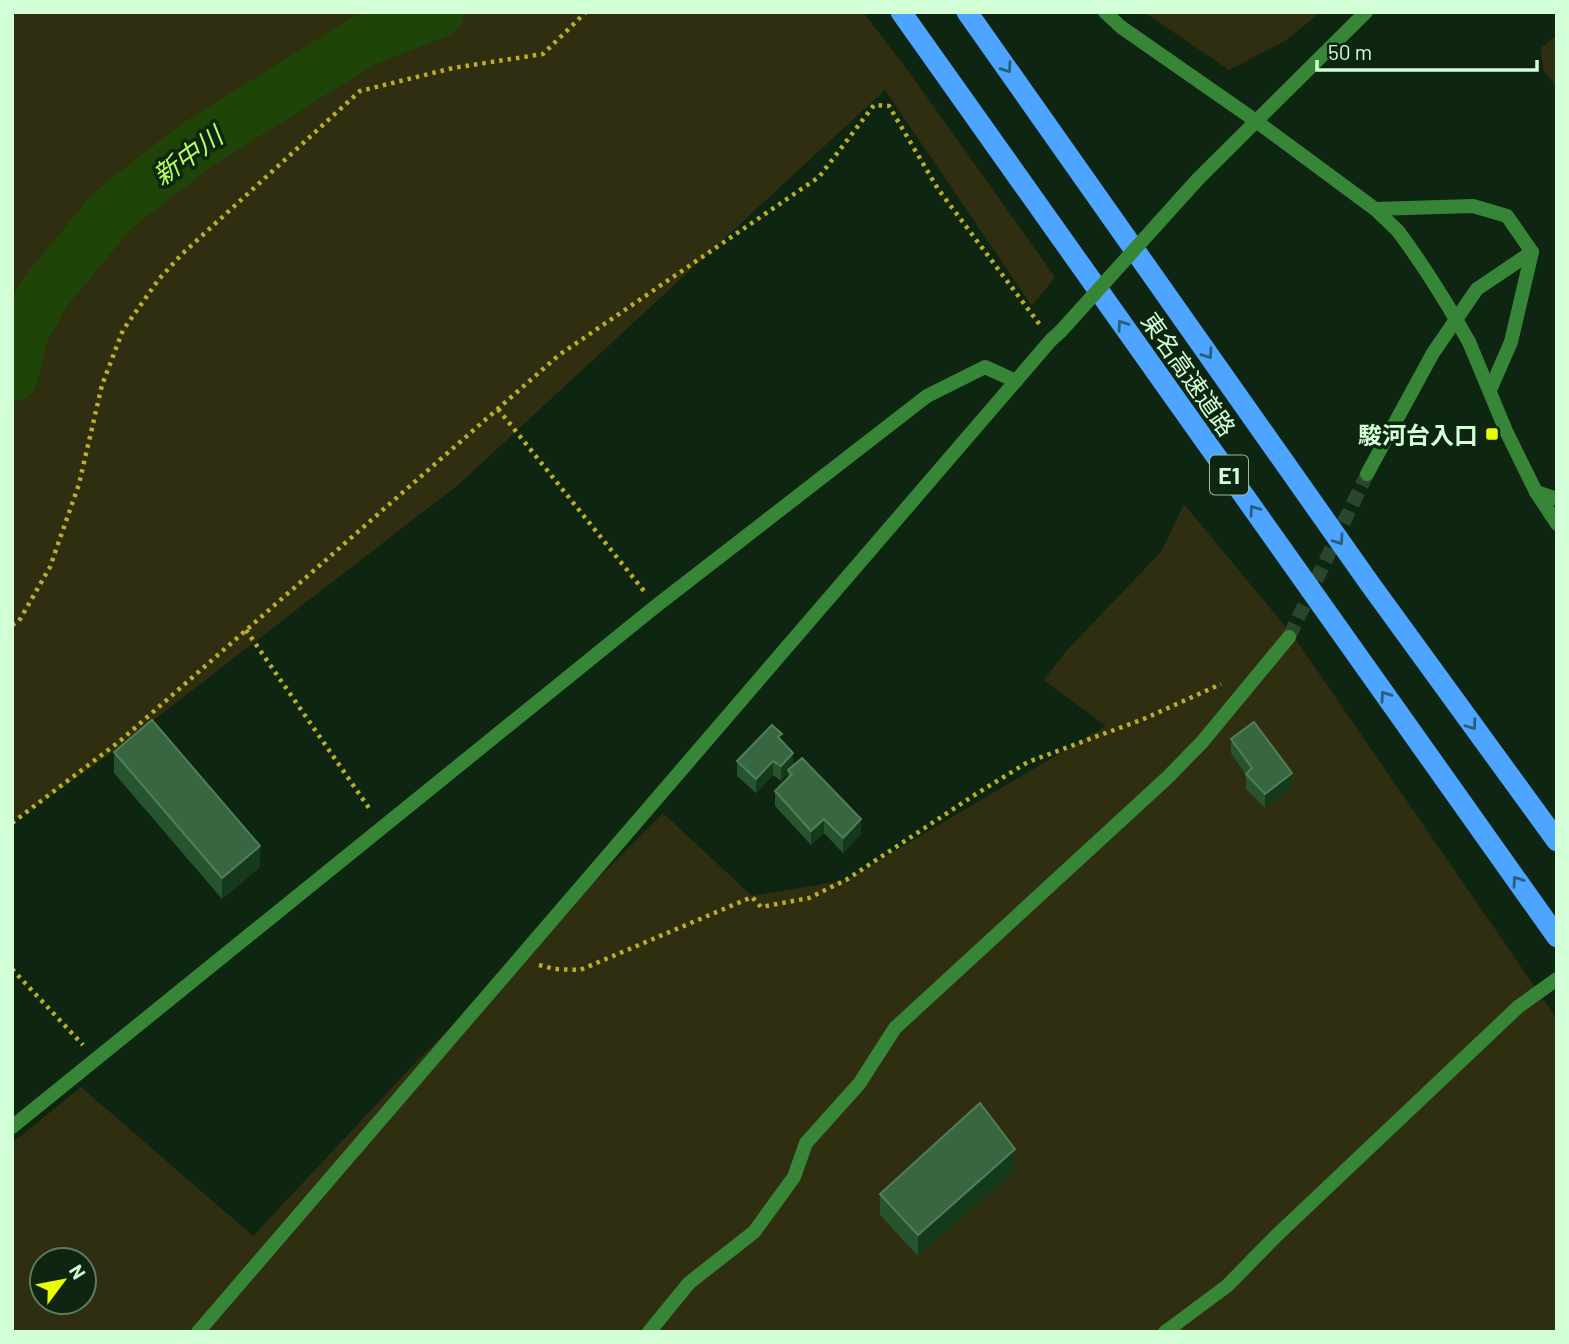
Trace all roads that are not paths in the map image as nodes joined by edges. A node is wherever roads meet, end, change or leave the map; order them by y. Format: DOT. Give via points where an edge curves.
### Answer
graph roads {
  1 [pos="901,12"];
  2 [pos="967,12"];
  3 [pos="1105,12"];
  4 [pos="1366,12"];
  5 [pos="1256,121"];
  6 [pos="1375,209"];
  7 [pos="1532,252"];
  8 [pos="1016,381"];
  9 [pos="1490,390"];
  10 [pos="1367,474"];
  11 [pos="1536,492"];
  12 [pos="1557,499"];
  13 [pos="1557,524"];
  14 [pos="1289,637"];
  15 [pos="1557,841"];
  16 [pos="1557,937"];
  17 [pos="1557,979"];
  18 [pos="12,1127"];
  19 [pos="198,1332"];
  20 [pos="649,1332"];
  21 [pos="1165,1332"];
  16 -- 1 [label="highway, 東名高速道路 / E1, one-way"];
  2 -- 15 [label="highway, 東名高速道路 / E1, one-way"];
  3 -- 5 [label="street"];
  4 -- 5 [label="street"];
  5 -- 6 [label="street"];
  5 -- 8 [label="street, bridge"];
  6 -- 7 [label="street" via="1473,206 1507,216"];
  6 -- 9 [label="street, bridge" via="1398,231 1437,288"];
  7 -- 9 [label="street" via="1511,342"];
  7 -- 10 [label="street" via="1477,289 1433,353"];
  8 -- 18 [label="street" via="985,367 927,396 656,606"];
  8 -- 19 [label="street"];
  9 -- 11 [label="street"];
  11 -- 12 [label="street"];
  11 -- 13 [label="street"];
  14 -- 20 [label="street" via="1168,777 895,1028 859,1084 806,1143 794,1177 754,1232 689,1283"];
  17 -- 21 [label="street" via="1518,1007 1227,1286"];
}
